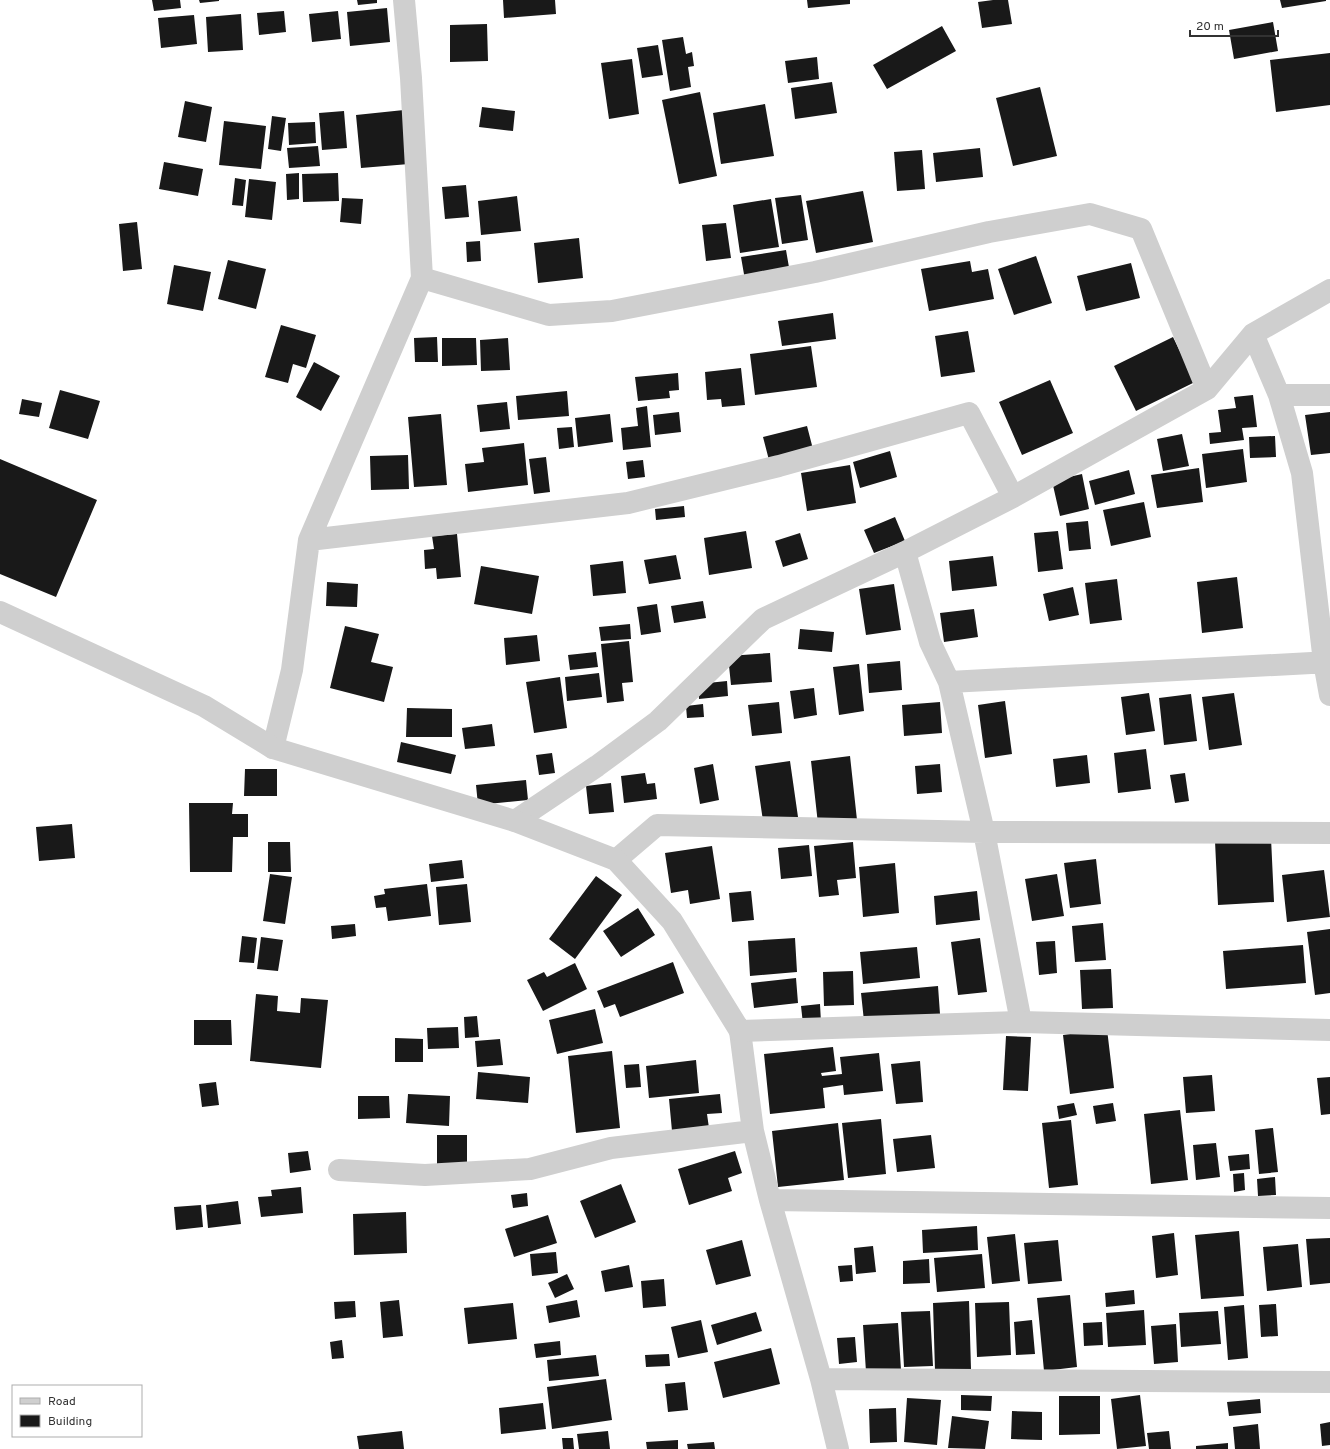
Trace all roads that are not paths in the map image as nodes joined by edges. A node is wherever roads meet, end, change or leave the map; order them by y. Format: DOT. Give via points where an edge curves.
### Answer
graph roads {
  1 [pos="404,0"];
  2 [pos="422,278"];
  3 [pos="1330,290"];
  4 [pos="1253,334"];
  5 [pos="1207,389"];
  6 [pos="1278,395"];
  7 [pos="1330,395"];
  8 [pos="1013,497"];
  9 [pos="309,540"];
  10 [pos="905,552"];
  11 [pos="0,612"];
  12 [pos="1327,662"];
  13 [pos="950,682"];
  14 [pos="1330,695"];
  15 [pos="272,748"];
  16 [pos="515,821"];
  17 [pos="984,832"];
  18 [pos="1330,833"];
  19 [pos="616,860"];
  20 [pos="1021,1022"];
  21 [pos="1330,1030"];
  22 [pos="740,1031"];
  23 [pos="753,1131"];
  24 [pos="340,1170"];
  25 [pos="770,1200"];
  26 [pos="1330,1208"];
  27 [pos="821,1379"];
  28 [pos="1330,1382"];
  29 [pos="838,1449"];
  1 -- 2 [label="street"];
  2 -- 5 [label="street" via="549,315 612,311 815,272 989,232 1090,214 1141,229"];
  2 -- 9 [label="street"];
  3 -- 4 [label="street"];
  4 -- 5 [label="street"];
  4 -- 6 [label="street"];
  5 -- 8 [label="street"];
  6 -- 7 [label="street"];
  6 -- 12 [label="street" via="1302,473"];
  8 -- 9 [label="street" via="969,413 779,466 628,503"];
  8 -- 10 [label="street"];
  9 -- 15 [label="street" via="292,670"];
  10 -- 13 [label="street" via="930,642"];
  10 -- 16 [label="street" via="763,620 658,721"];
  11 -- 15 [label="street" via="204,706"];
  12 -- 13 [label="street"];
  12 -- 14 [label="street"];
  13 -- 17 [label="street"];
  15 -- 16 [label="street"];
  16 -- 19 [label="street"];
  17 -- 18 [label="street"];
  17 -- 19 [label="street" via="657,825"];
  17 -- 20 [label="street"];
  19 -- 22 [label="street" via="672,920"];
  20 -- 21 [label="street"];
  20 -- 22 [label="street"];
  22 -- 23 [label="street"];
  23 -- 24 [label="street" via="611,1148 530,1169 425,1175"];
  23 -- 25 [label="street"];
  25 -- 26 [label="street"];
  25 -- 27 [label="street"];
  27 -- 28 [label="street"];
  27 -- 29 [label="street"];
}
